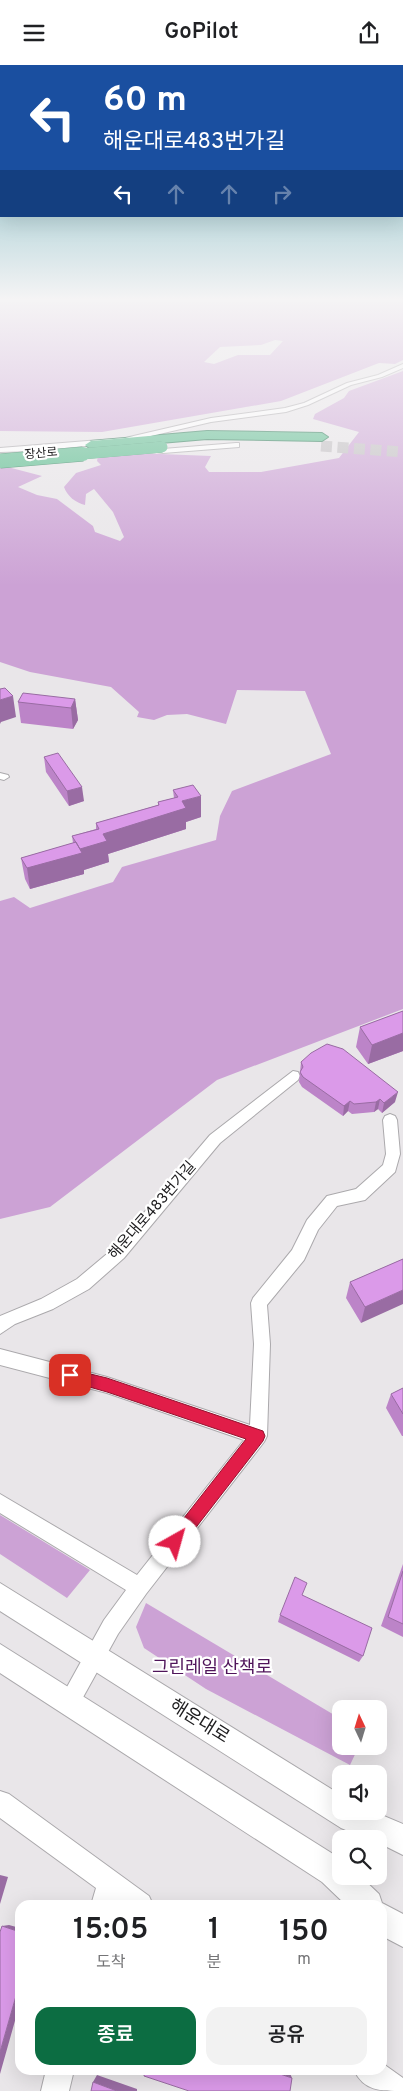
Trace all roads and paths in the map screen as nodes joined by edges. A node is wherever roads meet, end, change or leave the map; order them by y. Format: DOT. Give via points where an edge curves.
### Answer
graph roads {
  1 [pos="324,397"];
  2 [pos="234,439"];
  3 [pos="193,441"];
  4 [pos="35,452"];
  5 [pos="0,456"];
  6 [pos="293,1076"];
  7 [pos="390,1120"];
  8 [pos="0,1326"];
  9 [pos="0,1357"];
  10 [pos="258,1436"];
  11 [pos="0,1503"];
  12 [pos="139,1587"];
  13 [pos="0,1596"];
  14 [pos="0,1657"];
  15 [pos="96,1658"];
  16 [pos="69,1703"];
  17 [pos="0,1803"];
  18 [pos="403,1840"];
  19 [pos="107,1894"];
  20 [pos="125,1900"];
  21 [pos="363,1900"];
  22 [pos="387,1921"];
  23 [pos="403,1932"];
  24 [pos="59,2075"];
  25 [pos="375,2075"];
  26 [pos="55,2091"];
  27 [pos="397,2091"];
  1 -- 4 [label="street" via="306,405 210,420 125,440"];
  2 -- 3 [label="highway, 장산로" via="322,442"];
  2 -- 4 [label="street" via="163,451 132,448"];
  2 -- 5 [label="highway, 장산로" via="169,437"];
  2 -- 5 [label="highway" via="151,436"];
  3 -- 5 [label="highway, 장산로, bridge"];
  3 -- 5 [label="highway, bridge" via="162,447"];
  4 -- 5 [label="street"];
  6 -- 8 [label="street, 해운대로483번가길" via="214,1139 119,1253 83,1284"];
  7 -- 10 [label="street" via="390,1168 360,1195 332,1201 312,1225 298,1255 259,1303 262,1344"];
  9 -- 10 [label="street" via="107,1385"];
  10 -- 12 [label="street"];
  11 -- 12 [label="street"];
  12 -- 15 [label="street" via="111,1627"];
  13 -- 15 [label="main road, 해운대로"];
  14 -- 16 [label="main road"];
  15 -- 16 [label="street"];
  15 -- 18 [label="main road, 해운대로" via="351,1818"];
  16 -- 21 [label="main road" via="333,1871"];
  17 -- 19 [label="street"];
  19 -- 20 [label="street"];
  22 -- 23 [label="main road"];
  24 -- 26 [label="street"];
  25 -- 27 [label="street"];
}
